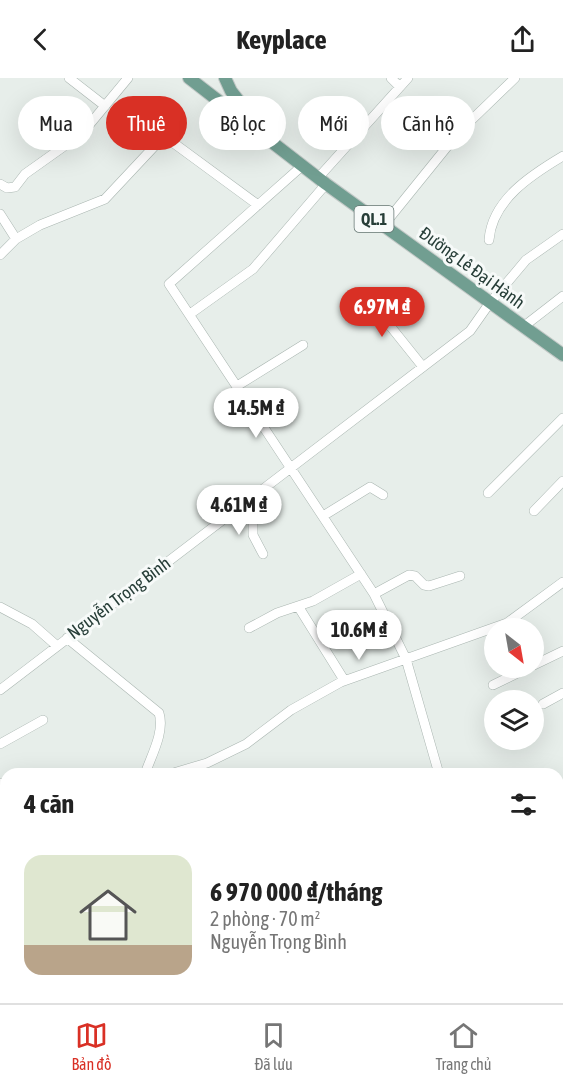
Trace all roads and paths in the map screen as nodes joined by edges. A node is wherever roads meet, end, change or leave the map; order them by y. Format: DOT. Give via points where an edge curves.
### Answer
graph roads {
  1 [pos="69,78"];
  2 [pos="129,78"];
  3 [pos="189,78"];
  4 [pos="195,78"];
  5 [pos="225,78"];
  6 [pos="391,78"];
  7 [pos="408,78"];
  8 [pos="515,78"];
  9 [pos="400,87"];
  10 [pos="211,96"];
  11 [pos="212,96"];
  12 [pos="105,106"];
  13 [pos="94,119"];
  14 [pos="59,150"];
  15 [pos="281,150"];
  16 [pos="286,154"];
  17 [pos="563,156"];
  18 [pos="302,166"];
  19 [pos="322,181"];
  20 [pos="0,184"];
  21 [pos="258,205"];
  22 [pos="0,214"];
  23 [pos="383,226"];
  24 [pos="563,234"];
  25 [pos="16,239"];
  26 [pos="489,240"];
  27 [pos="0,255"];
  28 [pos="353,296"];
  29 [pos="563,296"];
  30 [pos="489,304"];
  31 [pos="190,314"];
  32 [pos="523,327"];
  33 [pos="303,345"];
  34 [pos="563,355"];
  35 [pos="423,367"];
  36 [pos="237,386"];
  37 [pos="563,418"];
  38 [pos="291,467"];
  39 [pos="563,481"];
  40 [pos="488,493"];
  41 [pos="383,495"];
  42 [pos="244,503"];
  43 [pos="534,511"];
  44 [pos="323,516"];
  45 [pos="263,554"];
  46 [pos="361,574"];
  47 [pos="460,576"];
  48 [pos="563,582"];
  49 [pos="374,594"];
  50 [pos="298,606"];
  51 [pos="0,607"];
  52 [pos="249,628"];
  53 [pos="68,638"];
  54 [pos="57,646"];
  55 [pos="563,651"];
  56 [pos="406,659"];
  57 [pos="544,660"];
  58 [pos="507,678"];
  59 [pos="344,680"];
  60 [pos="493,685"];
  61 [pos="0,690"];
  62 [pos="563,693"];
  63 [pos="544,703"];
  64 [pos="43,720"];
  65 [pos="0,744"];
  66 [pos="147,768"];
  67 [pos="190,768"];
  68 [pos="437,768"];
  1 -- 12 [label="street"];
  2 -- 12 [label="street"];
  3 -- 10 [label="main road, Đường Lê Đại Hành / QL.1"];
  4 -- 11 [label="main road"];
  5 -- 16 [label="main road" via="249,117"];
  6 -- 9 [label="street"];
  7 -- 9 [label="street"];
  8 -- 23 [label="street" via="459,132"];
  9 -- 19 [label="street"];
  12 -- 13 [label="street"];
  14 -- 20 [label="street" via="15,187"];
  15 -- 16 [label="main road, Đường Lê Đại Hành / QL.1"];
  16 -- 18 [label="main road, Đường Lê Đại Hành / QL.1"];
  17 -- 26 [label="street" via="533,174 509,199 492,220"];
  18 -- 19 [label="main road, Đường Lê Đại Hành / QL.1"];
  18 -- 21 [label="street"];
  19 -- 23 [label="main road, Đường Lê Đại Hành / QL.1"];
  19 -- 31 [label="street" via="253,269"];
  21 -- 25 [label="street" via="164,136 105,199"];
  21 -- 31 [label="street" via="169,284"];
  22 -- 25 [label="street"];
  23 -- 30 [label="main road, Đường Lê Đại Hành / QL.1"];
  24 -- 30 [label="street, Nguyễn Trọng Bình" via="526,260"];
  25 -- 27 [label="street"];
  28 -- 35 [label="street" via="391,327"];
  29 -- 32 [label="street"];
  30 -- 32 [label="main road, Đường Lê Đại Hành / QL.1"];
  30 -- 35 [label="street, Nguyễn Trọng Bình" via="470,331"];
  31 -- 36 [label="street"];
  32 -- 34 [label="main road, Đường Lê Đại Hành / QL.1"];
  33 -- 36 [label="street"];
  35 -- 38 [label="street, Nguyễn Trọng Bình"];
  36 -- 38 [label="street"];
  37 -- 40 [label="street"];
  38 -- 42 [label="street, Nguyễn Trọng Bình"];
  38 -- 44 [label="street"];
  39 -- 43 [label="street"];
  41 -- 44 [label="street" via="370,487"];
  42 -- 45 [label="street" via="253,518 253,535"];
  42 -- 53 [label="street, Nguyễn Trọng Bình"];
  44 -- 46 [label="street"];
  46 -- 49 [label="street"];
  46 -- 50 [label="street"];
  47 -- 49 [label="street" via="429,586 409,575"];
  48 -- 56 [label="street" via="507,623"];
  49 -- 56 [label="street"];
  50 -- 52 [label="street"];
  50 -- 59 [label="street"];
  51 -- 54 [label="street" via="32,624"];
  53 -- 54 [label="street, Nguyễn Trọng Bình"];
  53 -- 66 [label="street" via="159,713 161,722"];
  54 -- 61 [label="street, Nguyễn Trọng Bình"];
  55 -- 57 [label="street"];
  56 -- 59 [label="street"];
  56 -- 68 [label="street"];
  58 -- 60 [label="street"];
  59 -- 67 [label="street" via="291,710 246,744"];
  62 -- 63 [label="street"];
  64 -- 65 [label="street"];
}
